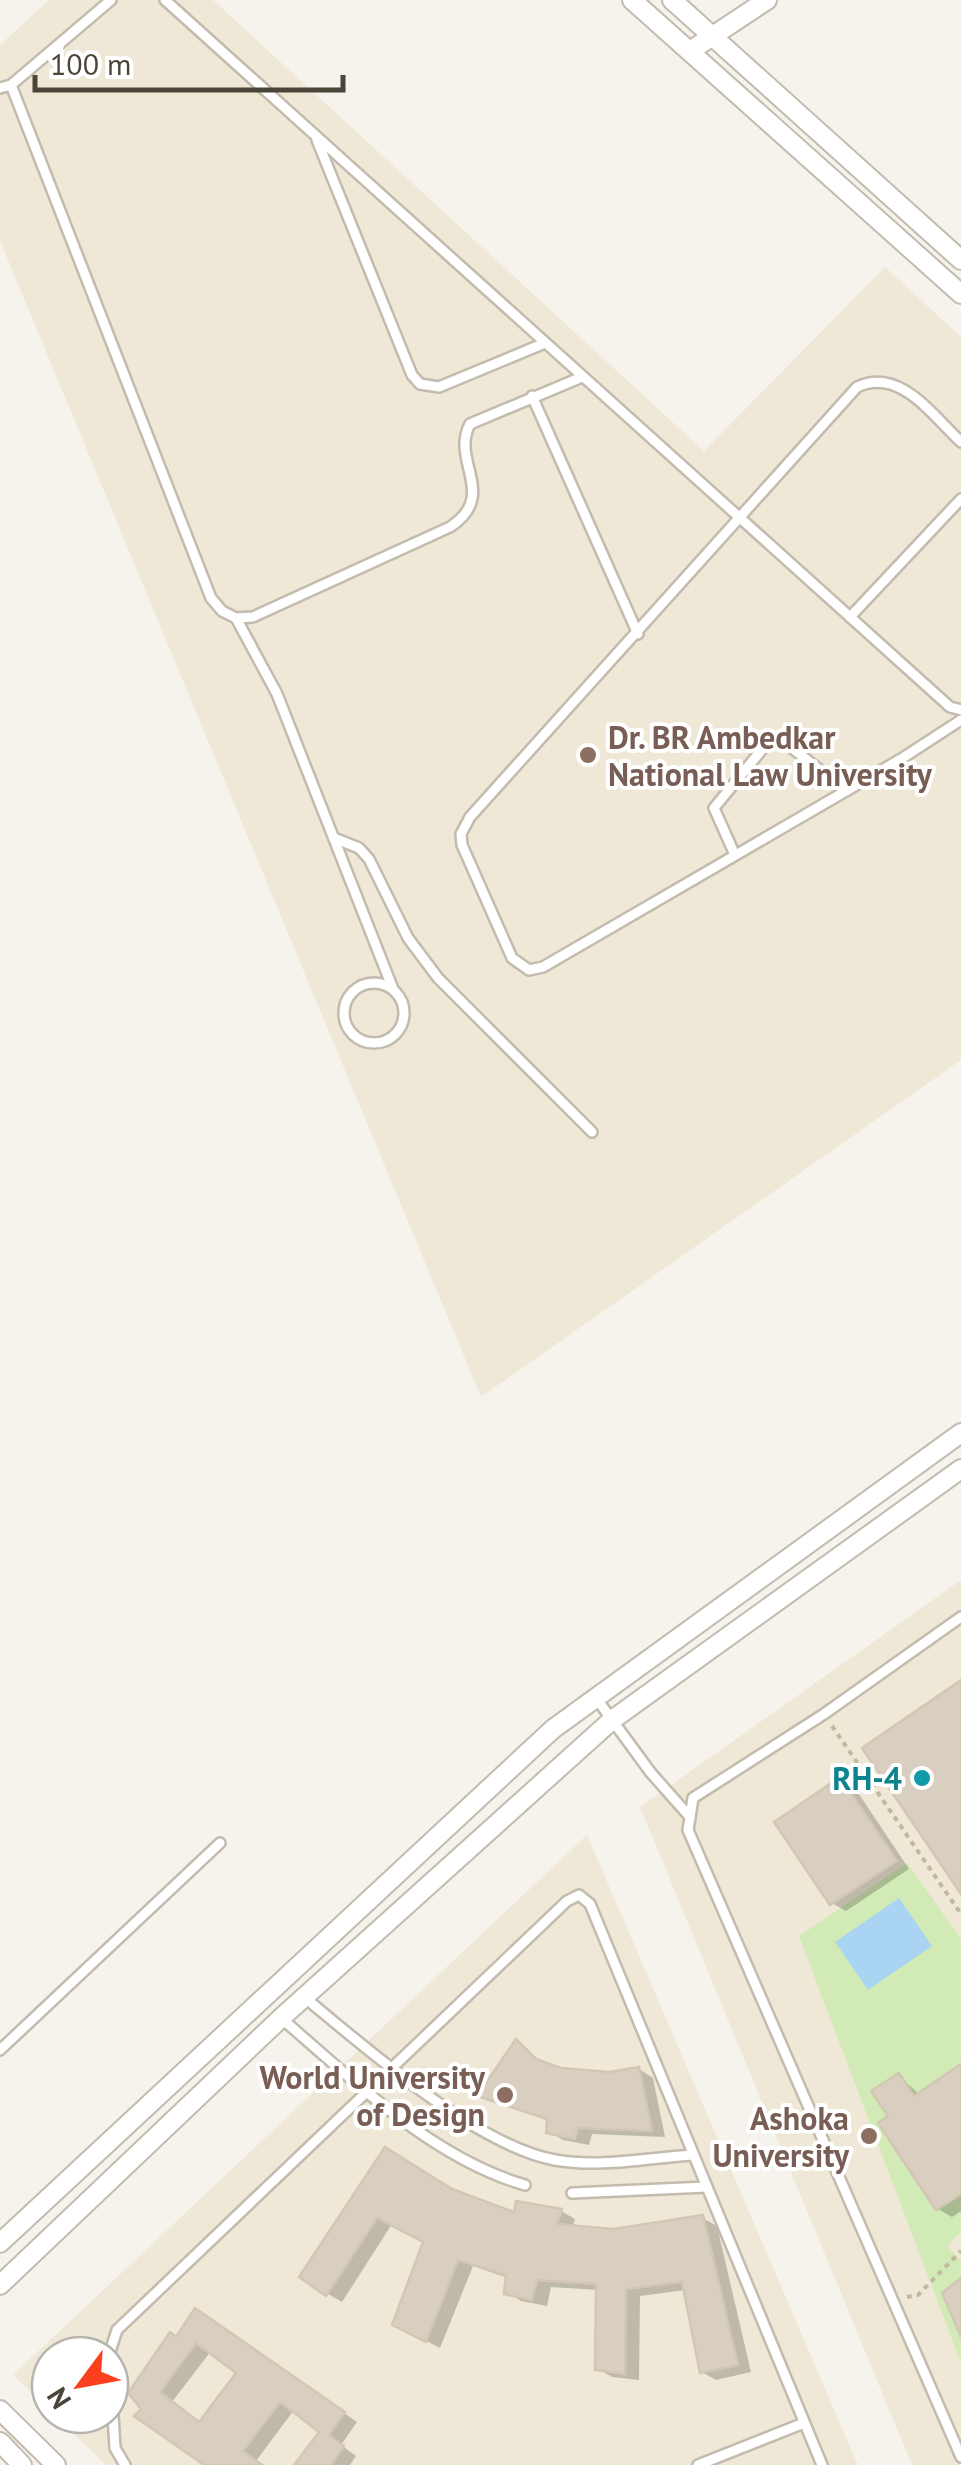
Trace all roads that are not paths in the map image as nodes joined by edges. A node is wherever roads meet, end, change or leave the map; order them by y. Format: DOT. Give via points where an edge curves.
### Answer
graph roads {
  1 [pos="111,0"];
  2 [pos="165,0"];
  3 [pos="632,0"];
  4 [pos="672,0"];
  5 [pos="767,0"];
  6 [pos="712,35"];
  7 [pos="690,51"];
  8 [pos="11,85"];
  9 [pos="0,88"];
  10 [pos="316,137"];
  11 [pos="961,260"];
  12 [pos="961,294"];
  13 [pos="544,343"];
  14 [pos="582,377"];
  15 [pos="532,396"];
  16 [pos="961,442"];
  17 [pos="961,499"];
  18 [pos="741,520"];
  19 [pos="236,618"];
  20 [pos="850,618"];
  21 [pos="638,634"];
  22 [pos="961,710"];
  23 [pos="961,720"];
  24 [pos="846,791"];
  25 [pos="334,838"];
  26 [pos="735,856"];
  27 [pos="393,989"];
  28 [pos="592,1132"];
  29 [pos="961,1433"];
  30 [pos="961,1469"];
  31 [pos="961,1617"];
  32 [pos="594,1696"];
  33 [pos="612,1720"];
  34 [pos="690,1818"];
  35 [pos="220,1844"];
  36 [pos="304,1997"];
  37 [pos="281,2018"];
  38 [pos="0,2050"];
  39 [pos="394,2068"];
  40 [pos="368,2092"];
  41 [pos="693,2155"];
  42 [pos="525,2185"];
  43 [pos="706,2187"];
  44 [pos="572,2192"];
  45 [pos="0,2243"];
  46 [pos="0,2285"];
  47 [pos="115,2335"];
  48 [pos="0,2410"];
  49 [pos="804,2423"];
  50 [pos="115,2435"];
  51 [pos="0,2442"];
  52 [pos="961,2457"];
  53 [pos="22,2465"];
  54 [pos="56,2465"];
  55 [pos="125,2465"];
  56 [pos="698,2465"];
  57 [pos="822,2465"];
  1 -- 8 [label="lane"];
  2 -- 10 [label="lane"];
  3 -- 7 [label="street"];
  4 -- 6 [label="street"];
  5 -- 6 [label="street"];
  6 -- 7 [label="street"];
  6 -- 11 [label="street"];
  7 -- 12 [label="street"];
  8 -- 9 [label="lane"];
  8 -- 19 [label="lane" via="181,528 211,598"];
  10 -- 13 [label="lane"];
  10 -- 13 [label="lane" via="420,384 439,387"];
  13 -- 14 [label="lane"];
  14 -- 15 [label="lane"];
  14 -- 18 [label="lane"];
  15 -- 19 [label="lane" via="470,424 464,434 474,488 462,520 253,617"];
  15 -- 21 [label="lane"];
  16 -- 18 [label="lane" via="900,386 873,380 858,387"];
  17 -- 20 [label="lane"];
  18 -- 20 [label="lane"];
  18 -- 21 [label="lane"];
  19 -- 25 [label="lane" via="264,664"];
  20 -- 22 [label="lane"];
  21 -- 26 [label="lane" via="470,817 462,845 512,958 529,970 543,968"];
  23 -- 24 [label="lane"];
  24 -- 26 [label="lane"];
  24 -- 26 [label="lane" via="787,744 769,742 714,808"];
  25 -- 27 [label="lane"];
  25 -- 28 [label="lane" via="369,859 408,938 438,978"];
  27 -- 27 [label="lane" via="364,984 348,996 344,1016 353,1035 372,1044 398,1033 404,1005"];
  29 -- 32 [label="street"];
  30 -- 33 [label="street"];
  31 -- 34 [label="lane" via="693,1798"];
  32 -- 33 [label="lane"];
  32 -- 45 [label="street"];
  33 -- 34 [label="lane"];
  33 -- 36 [label="street"];
  34 -- 52 [label="lane" via="688,1830"];
  35 -- 38 [label="lane"];
  36 -- 37 [label="street"];
  36 -- 39 [label="lane"];
  37 -- 40 [label="lane"];
  37 -- 46 [label="street"];
  39 -- 40 [label="lane"];
  39 -- 41 [label="lane" via="486,2132 551,2159"];
  39 -- 41 [label="lane" via="579,1895 590,1904"];
  40 -- 42 [label="lane" via="471,2164"];
  40 -- 47 [label="lane"];
  41 -- 43 [label="lane"];
  43 -- 44 [label="lane"];
  43 -- 49 [label="lane"];
  48 -- 54 [label="street"];
  49 -- 56 [label="lane"];
  49 -- 57 [label="lane"];
  50 -- 55 [label="lane"];
  51 -- 53 [label="street"];
}
